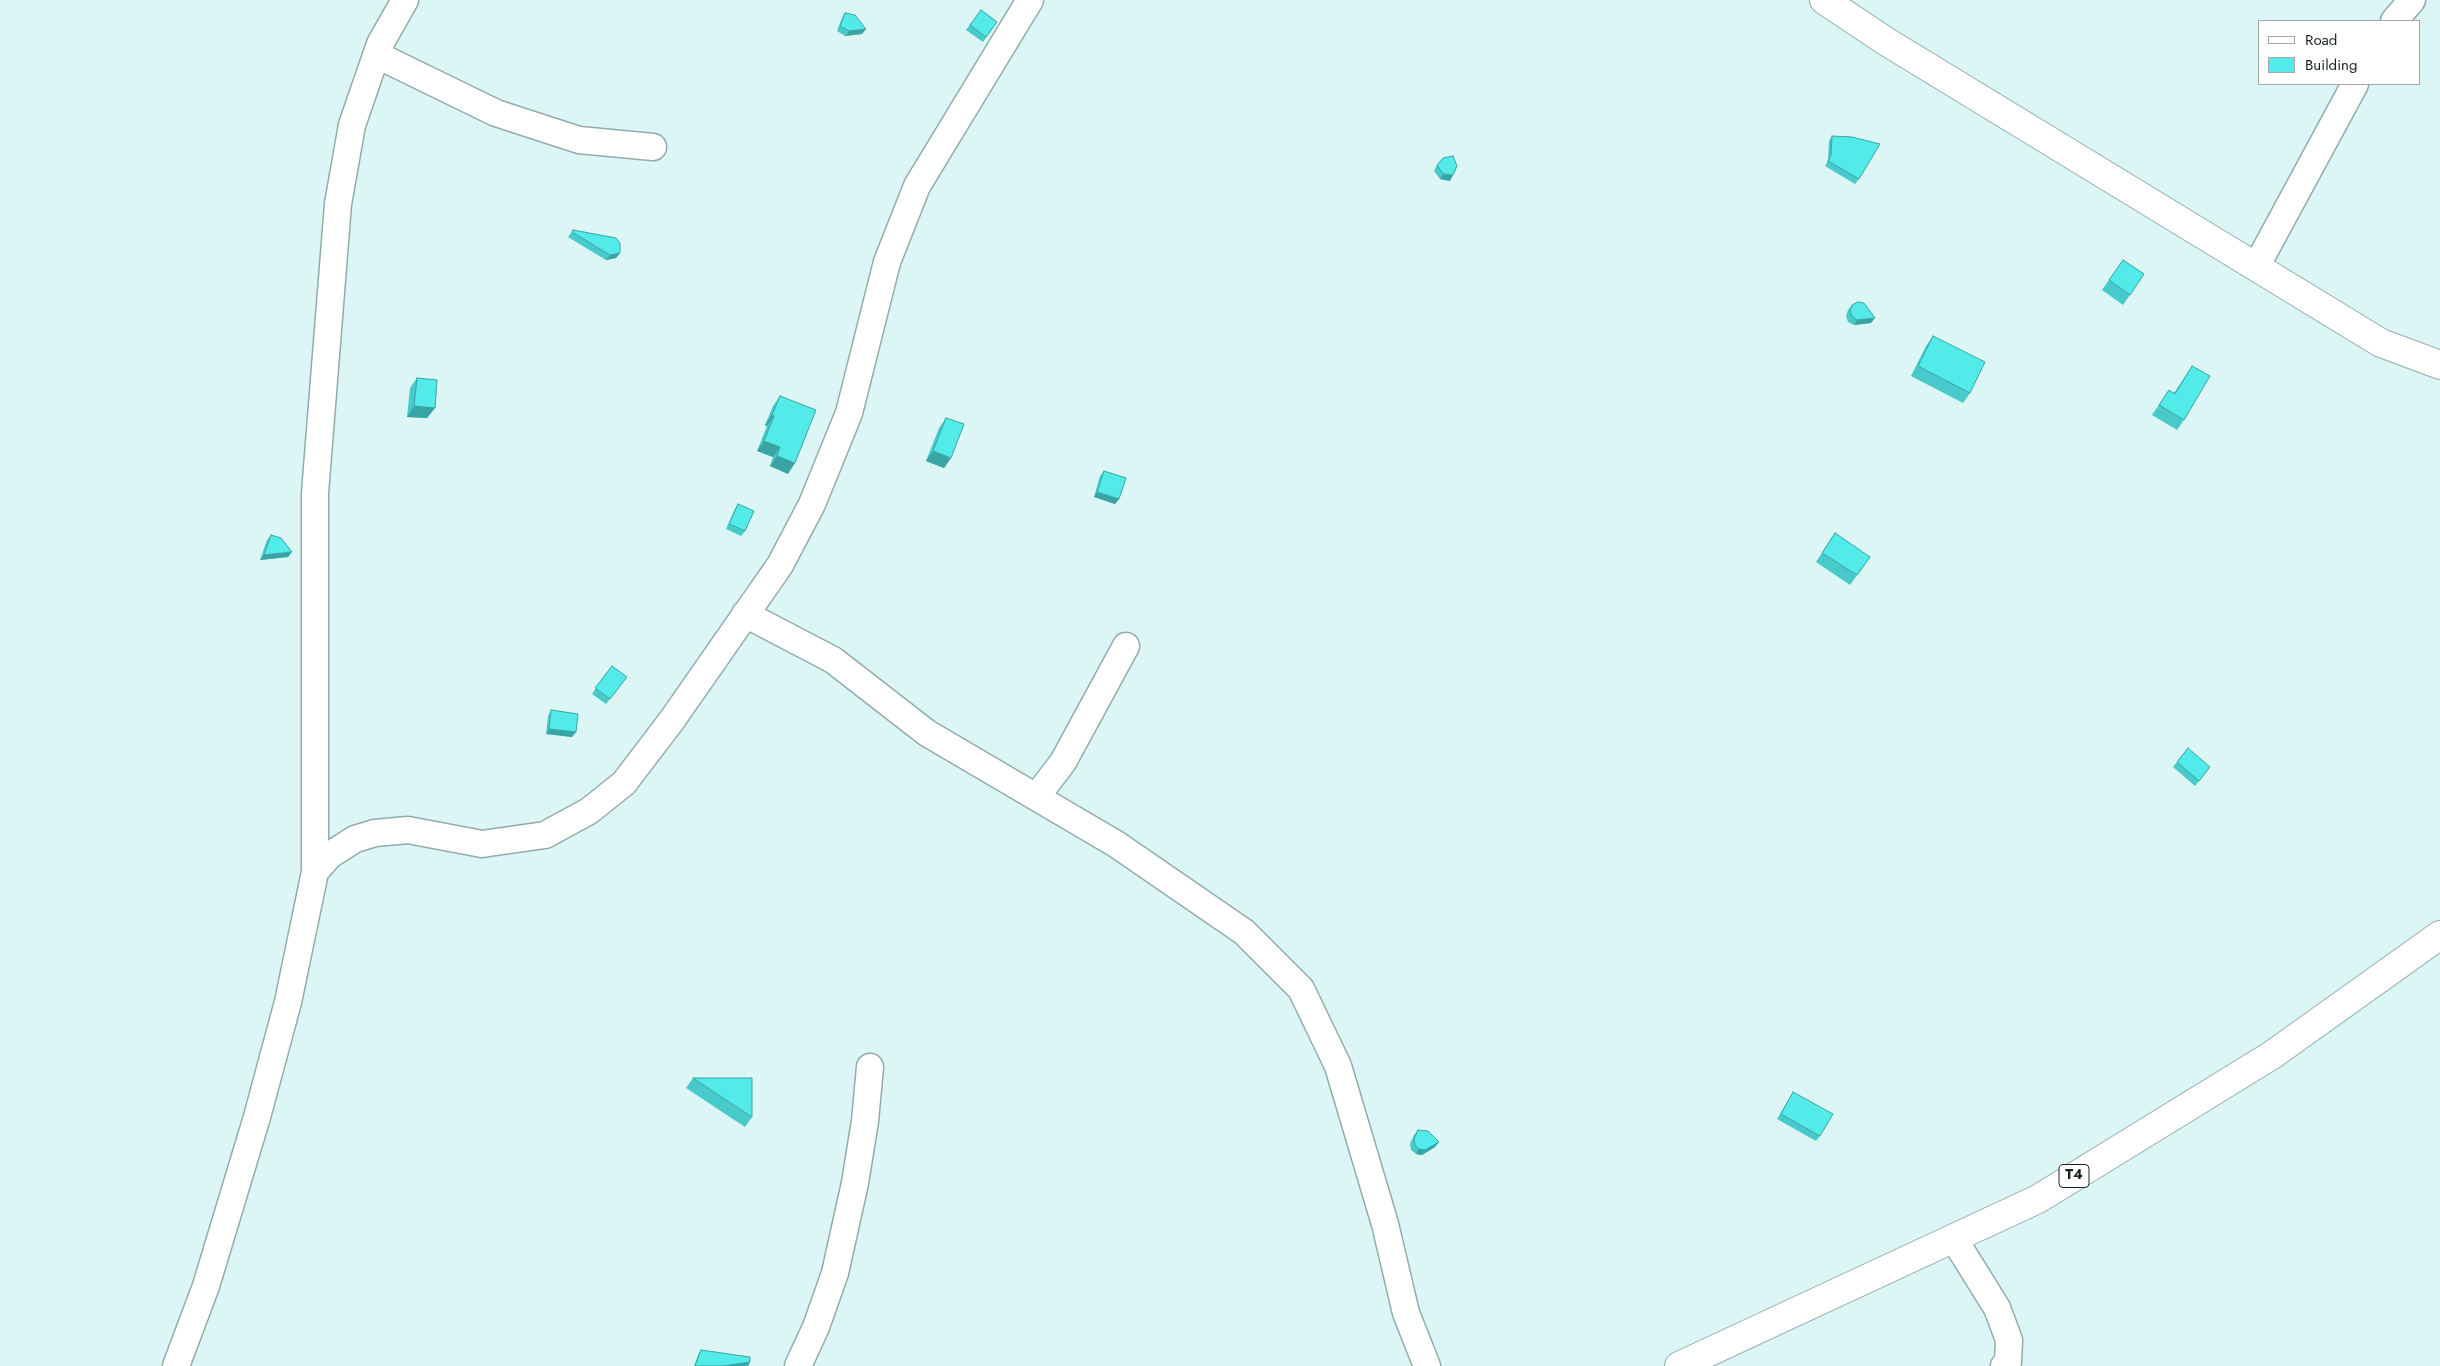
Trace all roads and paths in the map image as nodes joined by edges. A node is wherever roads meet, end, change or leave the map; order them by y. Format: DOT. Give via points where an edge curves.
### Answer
graph roads {
  1 [pos="405,0"];
  2 [pos="1030,0"];
  3 [pos="1824,0"];
  4 [pos="2412,0"];
  5 [pos="2395,20"];
  6 [pos="377,55"];
  7 [pos="2354,85"];
  8 [pos="653,147"];
  9 [pos="2256,267"];
  10 [pos="2440,365"];
  11 [pos="745,614"];
  12 [pos="1126,646"];
  13 [pos="1037,796"];
  14 [pos="315,872"];
  15 [pos="2440,934"];
  16 [pos="870,1068"];
  17 [pos="1954,1238"];
  18 [pos="1684,1365"];
  19 [pos="176,1366"];
  20 [pos="798,1366"];
  21 [pos="1427,1366"];
  22 [pos="2004,1366"];
  1 -- 6 [label="street"];
  2 -- 11 [label="street" via="917,186 886,262 849,413 812,504 780,565"];
  3 -- 9 [label="main road" via="1887,42"];
  4 -- 5 [label="street"];
  6 -- 8 [label="street" via="496,113 579,140"];
  6 -- 14 [label="street" via="352,125 338,204 315,493"];
  7 -- 9 [label="street"];
  9 -- 10 [label="main road" via="2381,343"];
  11 -- 13 [label="street" via="833,660 927,733"];
  11 -- 14 [label="street" via="624,783 589,811 545,835 482,844 408,830 375,833 355,839 330,855"];
  12 -- 13 [label="street" via="1064,762"];
  13 -- 21 [label="street" via="1116,844 1244,932 1302,988 1338,1066 1385,1224 1406,1313"];
  14 -- 19 [label="street" via="288,1002 257,1117 206,1286"];
  15 -- 17 [label="main road, T4" via="2264,1060 2038,1199"];
  16 -- 20 [label="street" via="858,1166 835,1272"];
  17 -- 18 [label="main road, T4"];
  17 -- 22 [label="street" via="1997,1308 2009,1340 2008,1362"];
}
